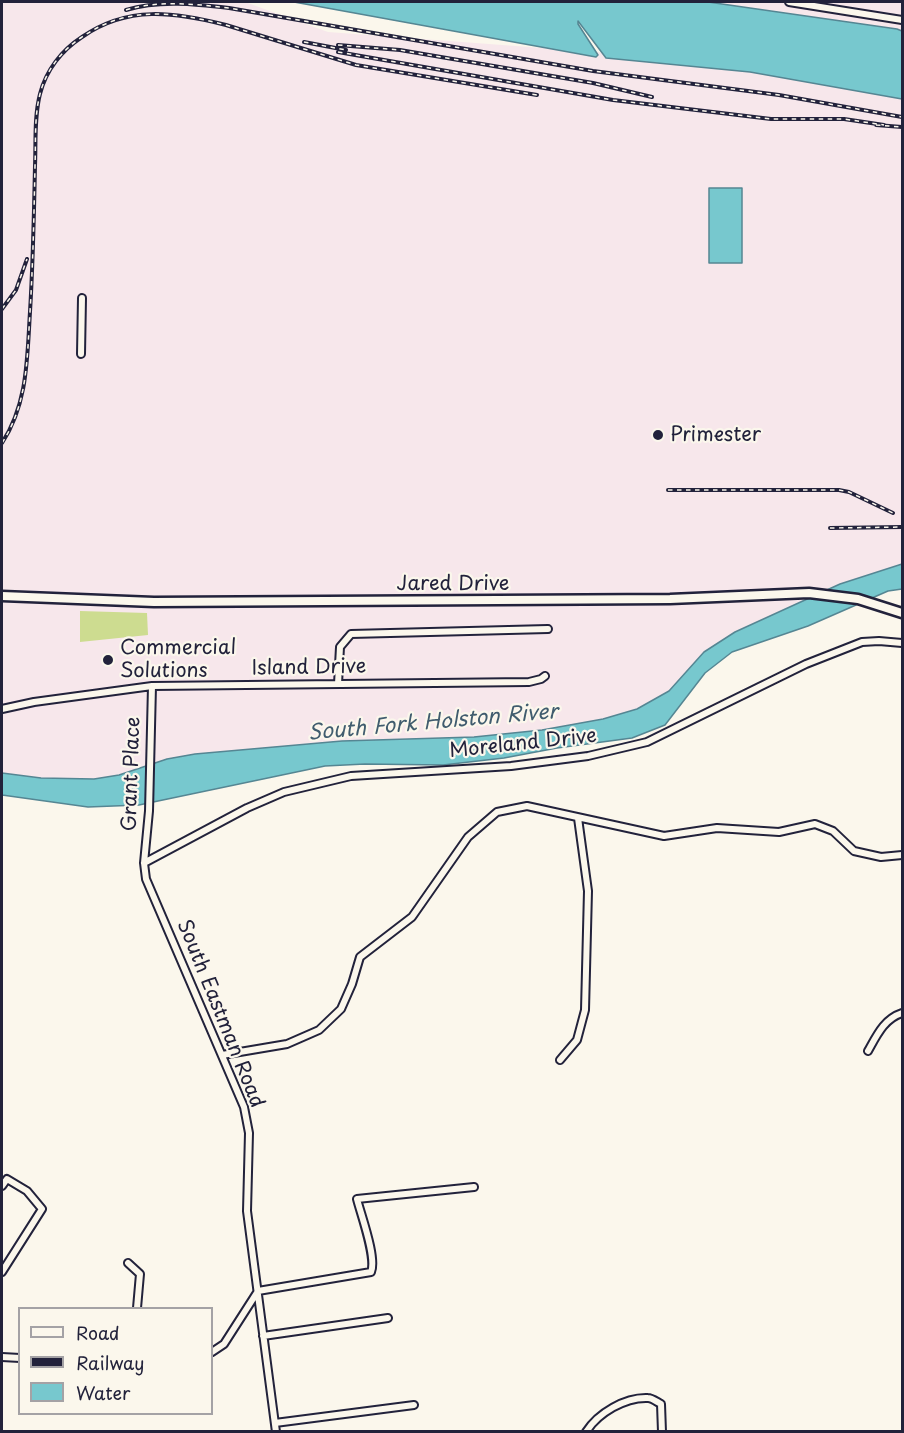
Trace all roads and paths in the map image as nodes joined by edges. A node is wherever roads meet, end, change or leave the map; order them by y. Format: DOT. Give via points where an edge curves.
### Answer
graph roads {
  1 [pos="789,2"];
  2 [pos="903,20"];
  3 [pos="82,298"];
  4 [pos="81,354"];
  5 [pos="2,596"];
  6 [pos="903,614"];
  7 [pos="548,629"];
  8 [pos="903,643"];
  9 [pos="545,676"];
  10 [pos="338,684"];
  11 [pos="152,686"];
  12 [pos="2,709"];
  13 [pos="578,818"];
  14 [pos="903,855"];
  15 [pos="144,863"];
  16 [pos="903,1013"];
  17 [pos="868,1051"];
  18 [pos="222,1055"];
  19 [pos="560,1060"];
  20 [pos="2,1186"];
  21 [pos="474,1187"];
  22 [pos="128,1263"];
  23 [pos="2,1272"];
  24 [pos="258,1291"];
  25 [pos="136,1307"];
  26 [pos="388,1318"];
  27 [pos="263,1336"];
  28 [pos="213,1351"];
  29 [pos="2,1356"];
  30 [pos="18,1358"];
  31 [pos="414,1405"];
  32 [pos="275,1423"];
  33 [pos="276,1431"];
  34 [pos="586,1431"];
  35 [pos="662,1431"];
  1 -- 2 [label="street"];
  3 -- 4 [label="street"];
  5 -- 6 [label="main road, Jared Drive" via="154,602 670,599 809,593 858,599"];
  7 -- 10 [label="street" via="351,634 340,647"];
  8 -- 15 [label="street, Moreland Drive" via="862,642 806,664 647,742 588,756 511,766 351,776 284,792"];
  9 -- 10 [label="street, Island Drive" via="529,682"];
  10 -- 11 [label="street, Island Drive"];
  11 -- 12 [label="street, Island Drive"];
  11 -- 15 [label="street, Grant Place"];
  13 -- 14 [label="street" via="664,836 717,828 778,832 815,824 833,831 854,851 881,857"];
  13 -- 18 [label="street" via="527,806 497,812 468,837 412,916 360,957 341,1009 319,1030 287,1044"];
  13 -- 19 [label="street" via="588,891 585,1010 577,1040"];
  15 -- 18 [label="street, South Eastman Road" via="146,879"];
  16 -- 17 [label="street" via="892,1017 879,1031"];
  18 -- 24 [label="street, South Eastman Road" via="244,1107 249,1133 247,1211"];
  20 -- 23 [label="street" via="7,1179 27,1191 42,1209"];
  21 -- 24 [label="street" via="357,1199 372,1256 371,1272"];
  22 -- 25 [label="street" via="140,1274"];
  24 -- 27 [label="street, South Eastman Road"];
  24 -- 28 [label="street" via="224,1344"];
  26 -- 27 [label="street"];
  27 -- 32 [label="street, South Eastman Road"];
  29 -- 30 [label="street"];
  31 -- 32 [label="street"];
  32 -- 33 [label="street, South Eastman Road"];
  34 -- 35 [label="street" via="602,1413 649,1398 661,1404"];
}
